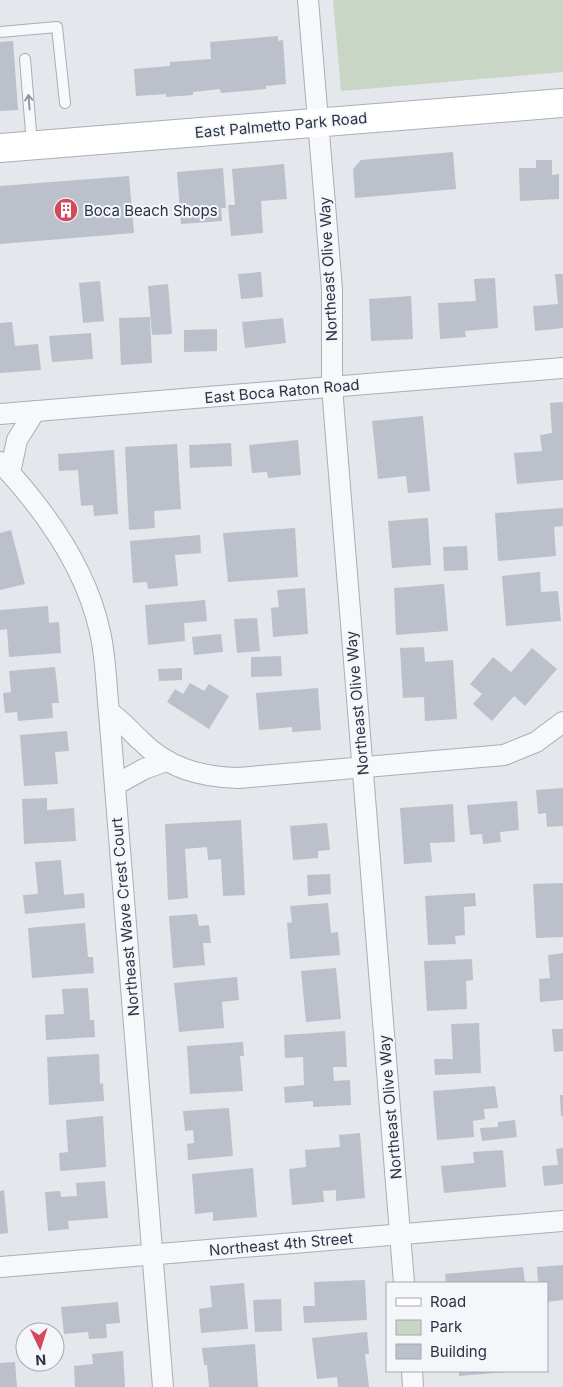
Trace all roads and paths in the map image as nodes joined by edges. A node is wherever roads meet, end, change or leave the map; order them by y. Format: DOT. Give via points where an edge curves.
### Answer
graph roads {
  1 [pos="308,0"];
  2 [pos="0,32"];
  3 [pos="25,59"];
  4 [pos="65,103"];
  5 [pos="563,103"];
  6 [pos="318,122"];
  7 [pos="32,145"];
  8 [pos="0,148"];
  9 [pos="563,368"];
  10 [pos="332,387"];
  11 [pos="35,412"];
  12 [pos="0,414"];
  13 [pos="5,467"];
  14 [pos="109,712"];
  15 [pos="563,722"];
  16 [pos="166,761"];
  17 [pos="362,767"];
  18 [pos="115,785"];
  19 [pos="563,1221"];
  20 [pos="400,1234"];
  21 [pos="153,1254"];
  22 [pos="0,1267"];
  23 [pos="404,1282"];
  24 [pos="412,1372"];
  25 [pos="163,1387"];
  26 [pos="413,1387"];
  1 -- 6 [label="street, Northeast Olive Way"];
  2 -- 4 [label="lane" via="24,33 57,27"];
  7 -- 3 [label="lane, one-way"];
  5 -- 6 [label="main road, East Palmetto Park Road"];
  6 -- 7 [label="main road, East Palmetto Park Road"];
  6 -- 10 [label="street, Northeast Olive Way" via="332,289"];
  7 -- 8 [label="main road, East Palmetto Park Road"];
  9 -- 10 [label="street, East Boca Raton Road"];
  10 -- 11 [label="street, East Boca Raton Road"];
  10 -- 17 [label="street, Northeast Olive Way"];
  11 -- 12 [label="street, East Boca Raton Road"];
  11 -- 13 [label="street, Northeast Wave Crest Court"];
  13 -- 14 [label="street, Northeast Wave Crest Court" via="47,519 88,594 100,632"];
  14 -- 16 [label="street" via="120,718 145,745"];
  14 -- 18 [label="street, Northeast Wave Crest Court"];
  15 -- 17 [label="street" via="536,742 504,755"];
  16 -- 17 [label="street" via="198,774 238,778"];
  16 -- 18 [label="street" via="144,768"];
  17 -- 20 [label="street, Northeast Olive Way"];
  18 -- 21 [label="street, Northeast Wave Crest Court"];
  19 -- 20 [label="street, Northeast 4th Street"];
  20 -- 21 [label="street, Northeast 4th Street"];
  20 -- 23 [label="street, Northeast Olive Way"];
  21 -- 22 [label="street, Northeast 4th Street"];
  21 -- 25 [label="street, Northeast Wave Crest Court"];
  24 -- 26 [label="street"];
}
